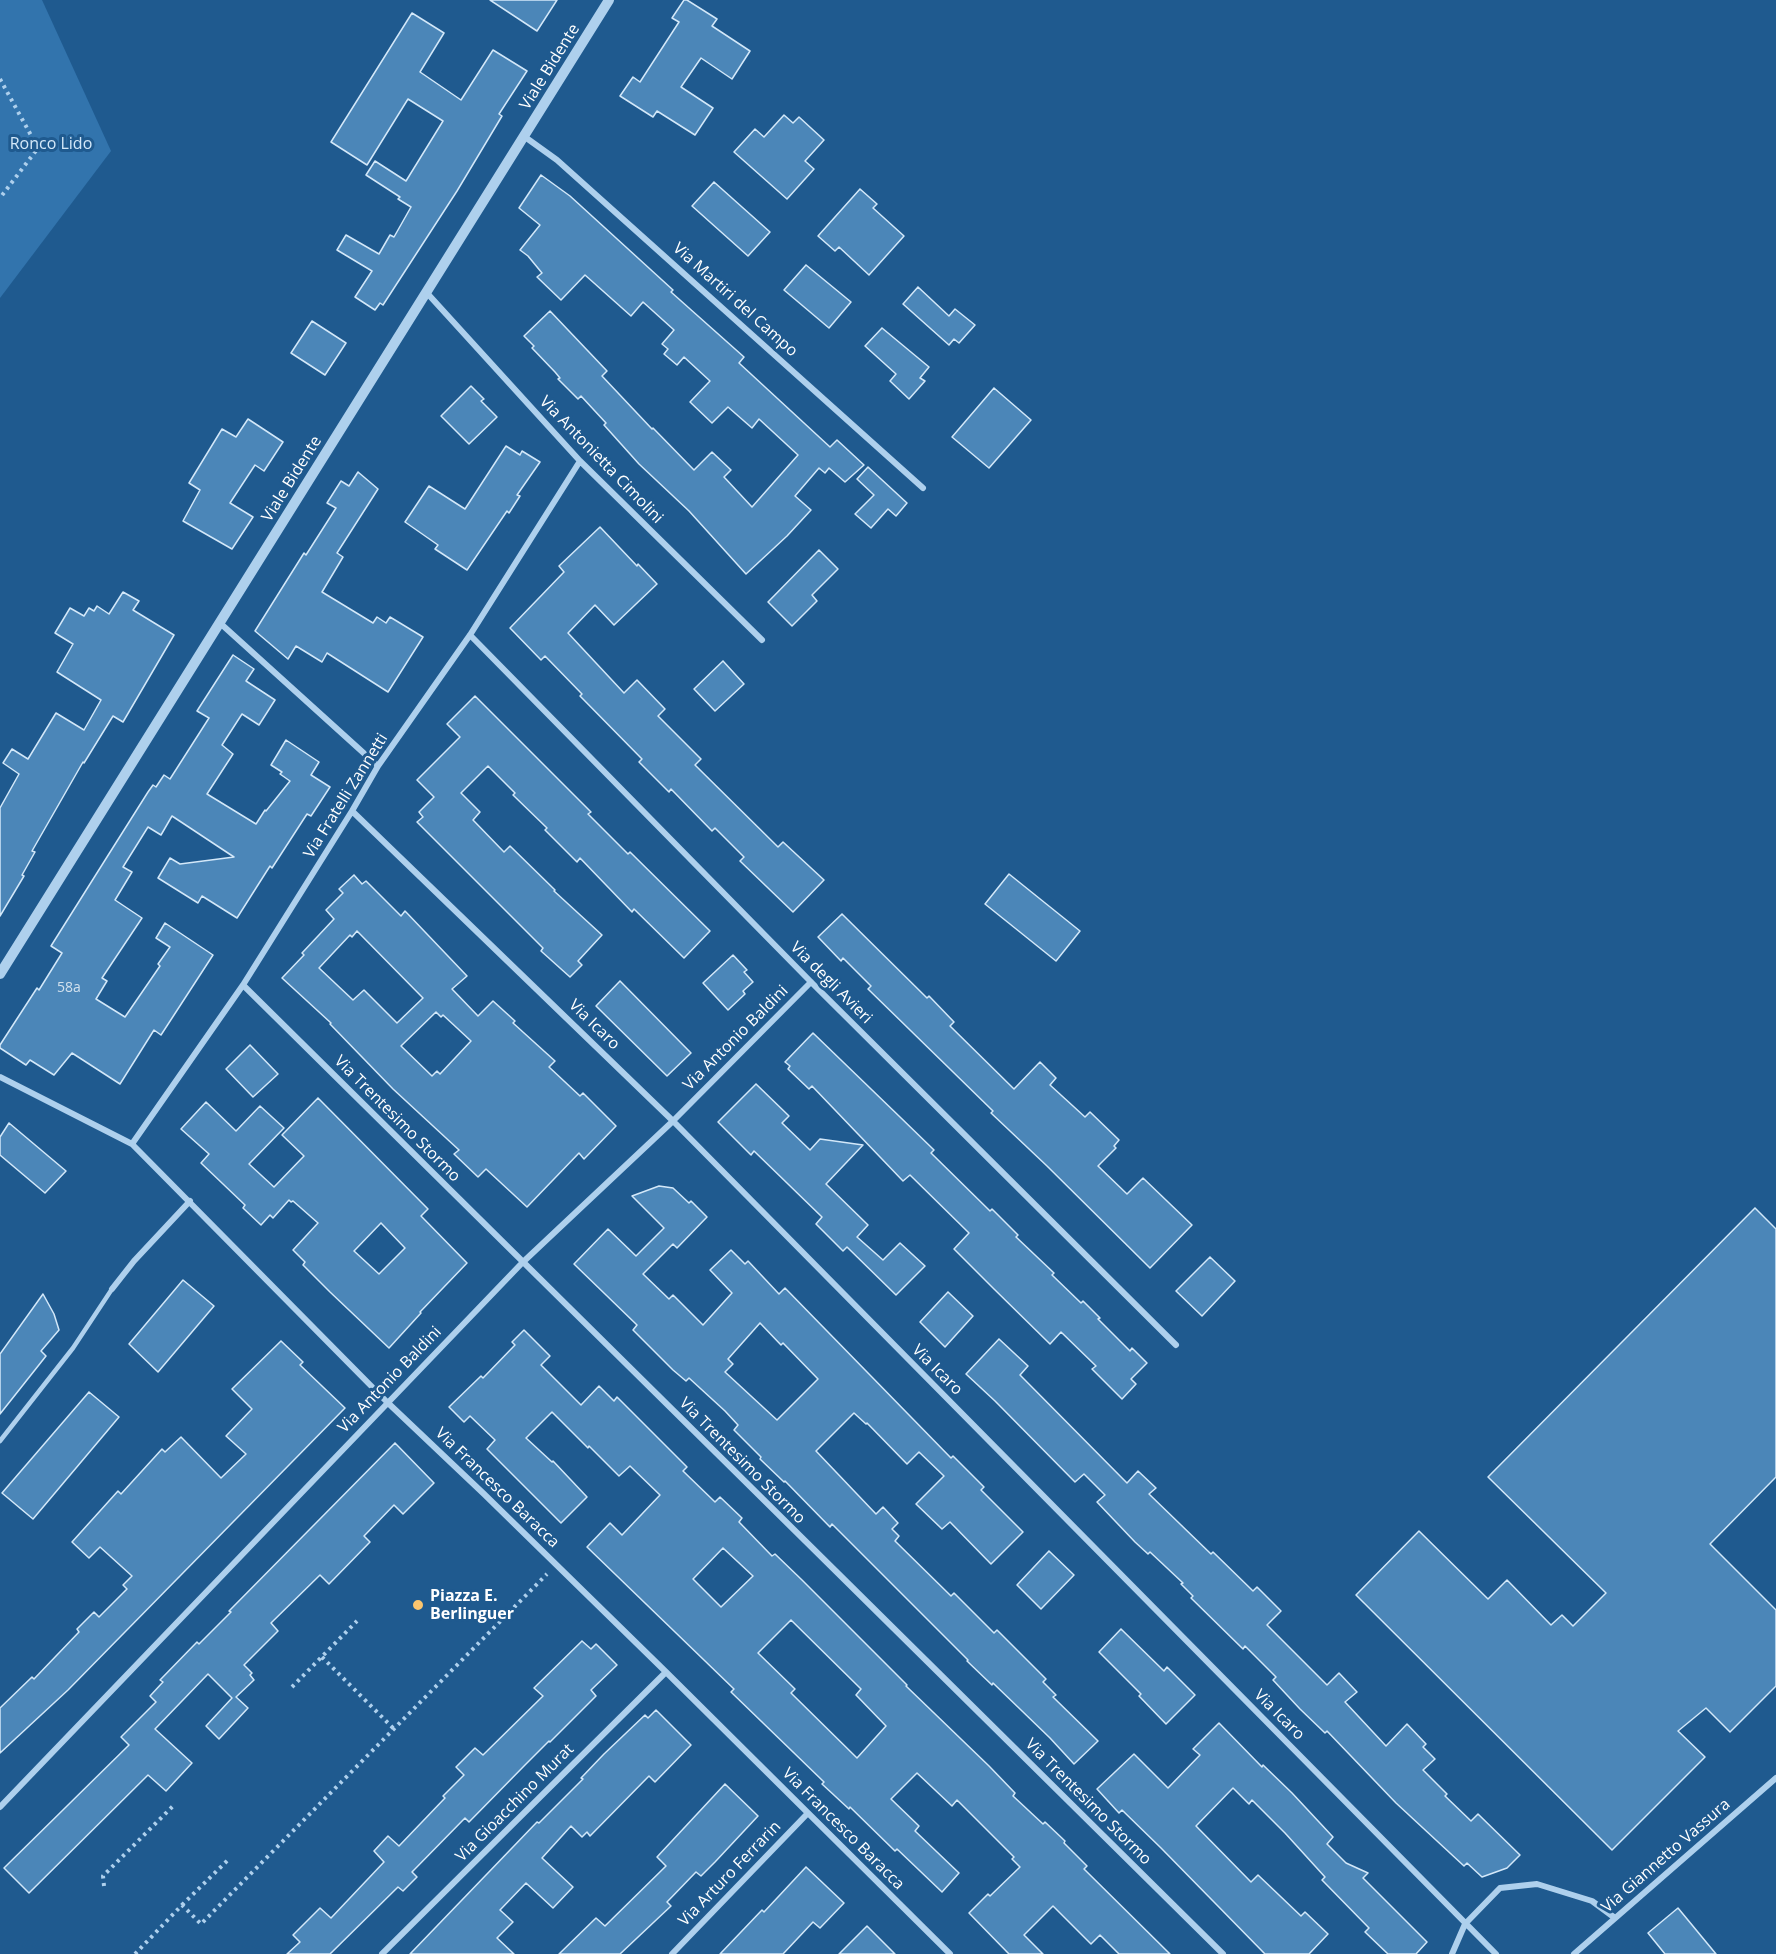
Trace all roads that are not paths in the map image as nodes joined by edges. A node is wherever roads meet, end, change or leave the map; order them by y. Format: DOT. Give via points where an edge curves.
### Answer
graph roads {
  1 [pos="609,0"];
  2 [pos="525,136"];
  3 [pos="427,292"];
  4 [pos="580,461"];
  5 [pos="923,488"];
  6 [pos="220,623"];
  7 [pos="470,635"];
  8 [pos="762,640"];
  9 [pos="378,766"];
  10 [pos="352,811"];
  11 [pos="0,974"];
  12 [pos="811,982"];
  13 [pos="243,986"];
  14 [pos="0,1077"];
  15 [pos="673,1121"];
  16 [pos="132,1144"];
  17 [pos="190,1201"];
  18 [pos="522,1263"];
  19 [pos="112,1289"];
  20 [pos="1176,1345"];
  21 [pos="387,1402"];
  22 [pos="0,1442"];
  23 [pos="666,1672"];
  24 [pos="1776,1778"];
  25 [pos="0,1807"];
  26 [pos="808,1813"];
  27 [pos="1615,1918"];
  28 [pos="1465,1924"];
  29 [pos="945,1952"];
  30 [pos="382,1954"];
  31 [pos="672,1954"];
  32 [pos="1223,1954"];
  33 [pos="1452,1954"];
  34 [pos="1496,1954"];
  35 [pos="1574,1954"];
  1 -- 2 [label="street, Viale Bidente"];
  2 -- 3 [label="street, Viale Bidente"];
  2 -- 5 [label="street, Via Martiri del Campo" via="565,167"];
  3 -- 4 [label="street, Via Antonietta Cimolini"];
  3 -- 6 [label="street, Viale Bidente"];
  4 -- 7 [label="street, Via Fratelli Zannetti"];
  4 -- 8 [label="street, Via Antonietta Cimolini"];
  6 -- 9 [label="street"];
  6 -- 11 [label="street, Viale Bidente"];
  7 -- 9 [label="street, Via Fratelli Zannetti"];
  7 -- 12 [label="street, Via degli Avieri"];
  9 -- 10 [label="street, Via Fratelli Zannetti"];
  10 -- 13 [label="street, Via Fratelli Zannetti"];
  10 -- 15 [label="street, Via Icaro"];
  12 -- 15 [label="street, Via Antonio Baldini"];
  12 -- 20 [label="street, Via degli Avieri"];
  13 -- 16 [label="street, Via Fratelli Zannetti"];
  13 -- 18 [label="street, Via Trentesimo Stormo"];
  14 -- 16 [label="street, Via Francesco Baracca"];
  15 -- 18 [label="street, Via Antonio Baldini"];
  15 -- 28 [label="street, Via Icaro"];
  16 -- 17 [label="street, Via Francesco Baracca"];
  17 -- 19 [label="street"];
  17 -- 21 [label="street, Via Francesco Baracca"];
  18 -- 21 [label="street, Via Antonio Baldini"];
  18 -- 32 [label="street, Via Trentesimo Stormo"];
  19 -- 22 [label="lane" via="73,1348"];
  21 -- 23 [label="street, Via Francesco Baracca"];
  21 -- 25 [label="street, Via Antonio Baldini"];
  23 -- 26 [label="street, Via Francesco Baracca"];
  23 -- 30 [label="street, Via Gioacchino Murat"];
  24 -- 27 [label="street, Via Giannetto Vassura"];
  26 -- 29 [label="street, Via Francesco Baracca"];
  26 -- 31 [label="street, Via Arturo Ferrarin"];
  27 -- 28 [label="street" via="1592,1901 1537,1884 1500,1888"];
  27 -- 35 [label="street, Via Giannetto Vassura"];
  28 -- 33 [label="street"];
  28 -- 34 [label="street, Via Icaro"];
}
